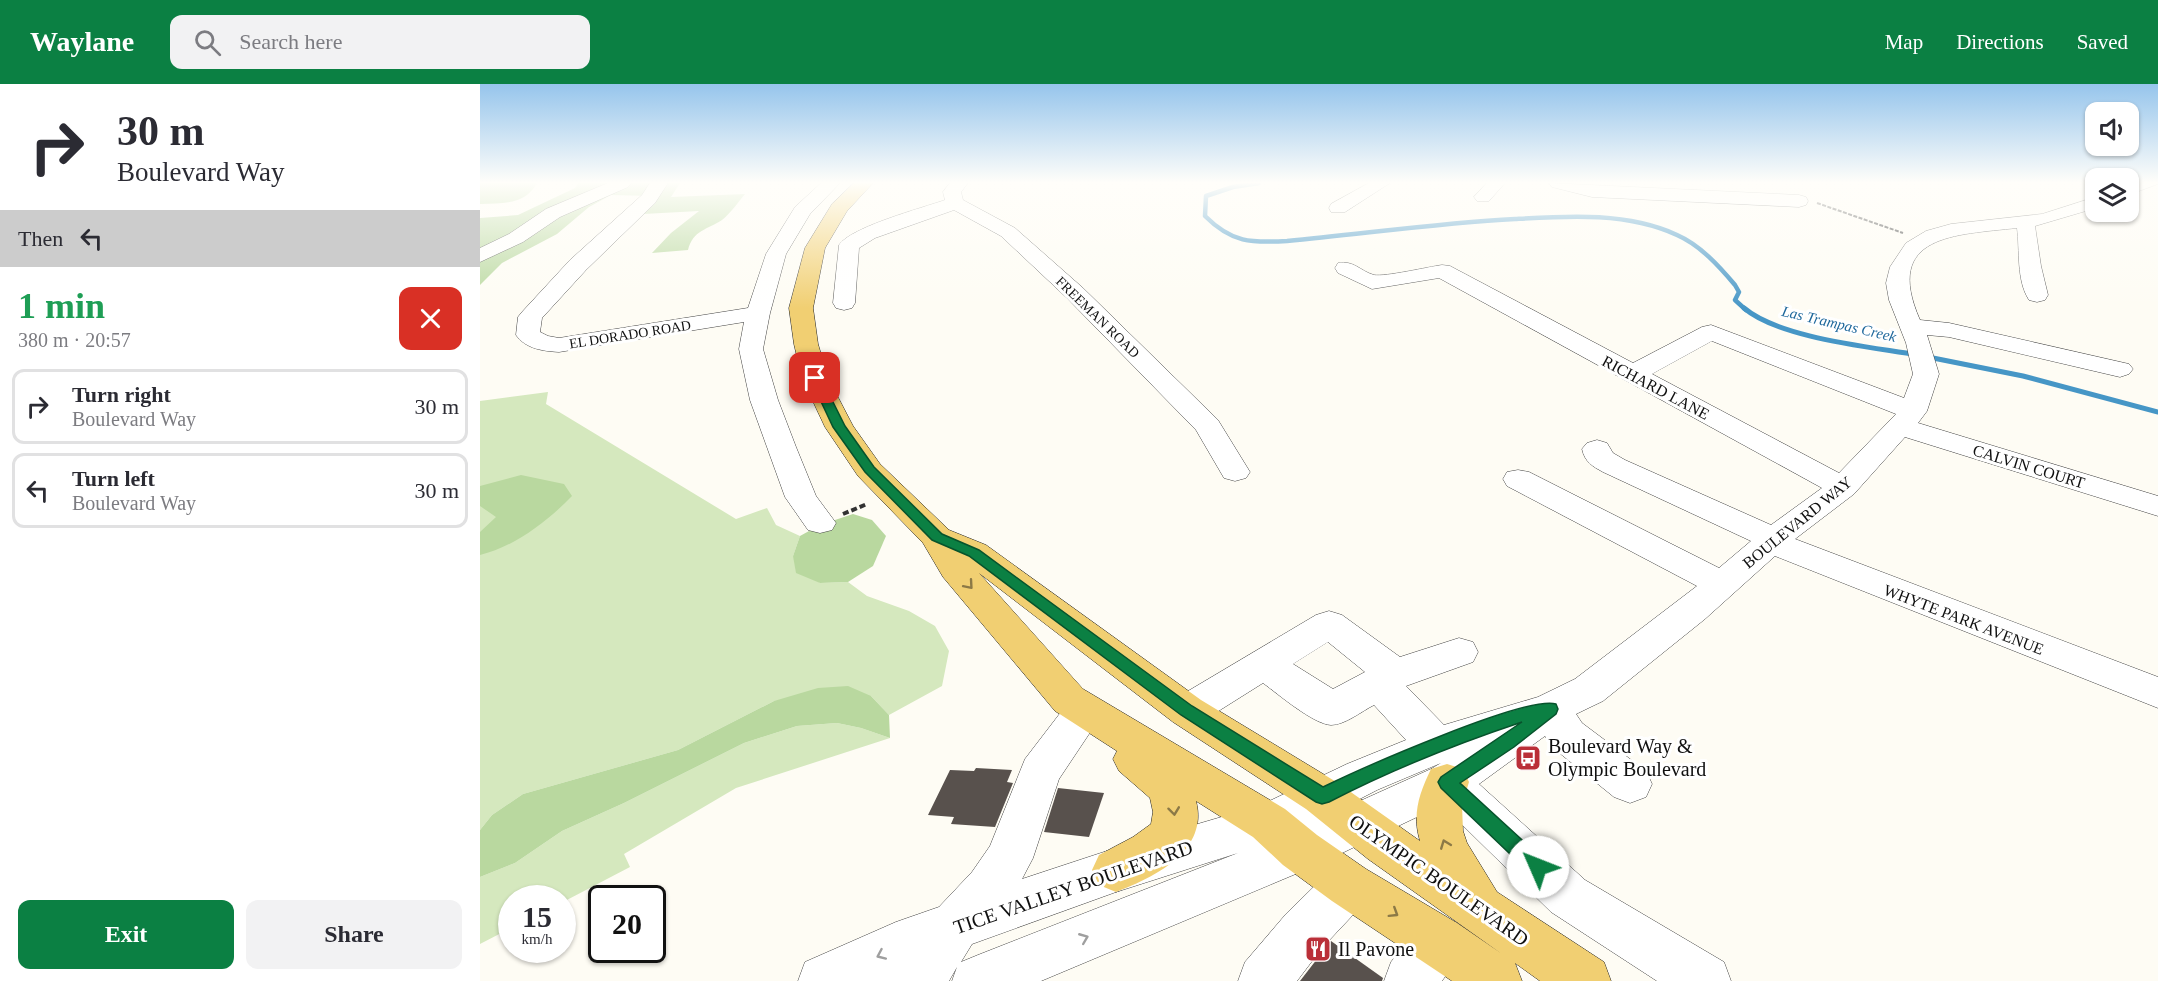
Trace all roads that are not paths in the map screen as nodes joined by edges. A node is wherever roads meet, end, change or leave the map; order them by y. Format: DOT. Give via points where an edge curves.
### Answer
graph roads {
  1 [pos="535,225"];
  2 [pos="621,225"];
  3 [pos="794,225"];
  4 [pos="829,225"];
  5 [pos="888,225"];
  6 [pos="999,225"];
  7 [pos="2001,225"];
  8 [pos="2024,225"];
  9 [pos="480,256"];
  10 [pos="1346,268"];
  11 [pos="2037,295"];
  12 [pos="844,303"];
  13 [pos="758,313"];
  14 [pos="1919,348"];
  15 [pos="2120,369"];
  16 [pos="1632,374"];
  17 [pos="1907,419"];
  18 [pos="1597,449"];
  19 [pos="1235,472"];
  20 [pos="1518,479"];
  21 [pos="1843,488"];
  22 [pos="2158,506"];
  23 [pos="820,523"];
  24 [pos="937,537"];
  25 [pos="1773,540"];
  26 [pos="1722,584"];
  27 [pos="1459,652"];
  28 [pos="1263,664"];
  29 [pos="1387,678"];
  30 [pos="2158,693"];
  31 [pos="1550,709"];
  32 [pos="1186,711"];
  33 [pos="1093,716"];
  34 [pos="1442,764"];
  35 [pos="1630,784"];
  36 [pos="1339,810"];
  37 [pos="1285,836"];
  38 [pos="1116,870"];
  39 [pos="1349,885"];
  40 [pos="1484,913"];
  41 [pos="955,926"];
  42 [pos="1439,941"];
  43 [pos="824,981"];
  44 [pos="901,981"];
  45 [pos="978,981"];
  46 [pos="1264,981"];
  47 [pos="1410,981"];
  48 [pos="1496,981"];
  49 [pos="1585,981"];
  50 [pos="1705,981"];
  1 -- 9 [label="street"];
  2 -- 13 [label="street, EL DORADO ROAD" via="530,317 528,334 542,343 559,345"];
  3 -- 13 [label="street" via="776,254"];
  4 -- 24 [label="main road, OLYMPIC BOULEVARD" via="815,248 801,308 815,378 839,427 869,470"];
  5 -- 12 [label="street" via="849,245"];
  6 -- 19 [label="street, FREEMAN ROAD" via="1075,293 1208,426"];
  7 -- 14 [label="street" via="1933,235 1913,247 1901,267 1898,283 1900,300"];
  8 -- 11 [label="street"];
  10 -- 16 [label="street, RICHARD LANE" via="1372,282 1442,271"];
  13 -- 23 [label="street" via="751,349 764,400 801,497"];
  14 -- 15 [label="street" via="1949,330"];
  14 -- 17 [label="street, BOULEVARD WAY"];
  16 -- 17 [label="street, CALVIN COURT" via="1711,332"];
  16 -- 21 [label="street, RICHARD LANE"];
  17 -- 21 [label="street, BOULEVARD WAY"];
  17 -- 22 [label="street, CALVIN COURT"];
  18 -- 25 [label="street, WHYTE PARK AVENUE" via="1599,457 1614,466"];
  20 -- 26 [label="street"];
  21 -- 25 [label="street, BOULEVARD WAY"];
  24 -- 32 [label="main road, OLYMPIC BOULEVARD" via="974,553"];
  24 -- 33 [label="main road, OLYMPIC BOULEVARD, one-way" via="955,569 1069,699"];
  25 -- 26 [label="street, BOULEVARD WAY"];
  25 -- 30 [label="street, WHYTE PARK AVENUE" via="1804,557"];
  26 -- 31 [label="street, BOULEVARD WAY" via="1589,690"];
  27 -- 29 [label="street"];
  28 -- 29 [label="street" via="1332,709"];
  28 -- 29 [label="street" via="1329,624"];
  28 -- 32 [label="street"];
  29 -- 34 [label="street"];
  31 -- 34 [label="street, BOULEVARD WAY" via="1508,742"];
  31 -- 35 [label="street" via="1567,735"];
  32 -- 36 [label="main road, OLYMPIC BOULEVARD"];
  33 -- 37 [label="main road, OLYMPIC BOULEVARD"];
  33 -- 38 [label="main road, one-way" via="1107,739 1168,788 1176,812 1169,838"];
  33 -- 41 [label="street" via="1040,772 1009,858"];
  34 -- 36 [label="street, BOULEVARD WAY"];
  40 -- 34 [label="main road, one-way" via="1443,843 1438,814"];
  34 -- 50 [label="street" via="1568,896"];
  36 -- 37 [label="street, BOULEVARD WAY"];
  36 -- 40 [label="main road, OLYMPIC BOULEVARD"];
  37 -- 38 [label="street, TICE VALLEY BOULEVARD"];
  37 -- 39 [label="main road, OLYMPIC BOULEVARD"];
  45 -- 37 [label="street, one-way"];
  38 -- 41 [label="street, TICE VALLEY BOULEVARD"];
  39 -- 42 [label="main road, OLYMPIC BOULEVARD, one-way"];
  39 -- 46 [label="street" via="1304,931"];
  40 -- 49 [label="main road, OLYMPIC BOULEVARD"];
  41 -- 43 [label="street, TICE VALLEY BOULEVARD, one-way"];
  41 -- 44 [label="street" via="924,972"];
  42 -- 47 [label="street"];
  42 -- 48 [label="main road, OLYMPIC BOULEVARD"];
}
